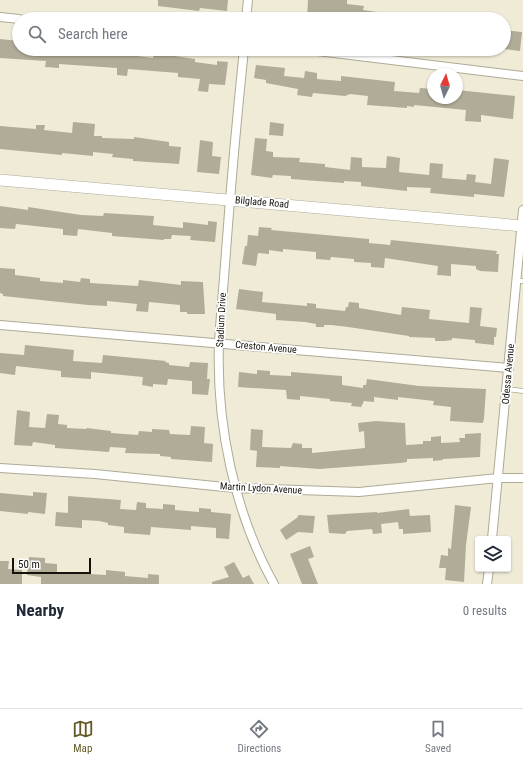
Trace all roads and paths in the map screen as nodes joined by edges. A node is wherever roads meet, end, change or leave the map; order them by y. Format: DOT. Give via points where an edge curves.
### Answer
graph roads {
  1 [pos="248,0"];
  2 [pos="247,12"];
  3 [pos="0,17"];
  4 [pos="12,18"];
  5 [pos="243,56"];
  6 [pos="359,56"];
  7 [pos="523,76"];
  8 [pos="0,180"];
  9 [pos="230,200"];
  10 [pos="523,210"];
  11 [pos="522,226"];
  12 [pos="520,281"];
  13 [pos="0,325"];
  14 [pos="219,343"];
  15 [pos="509,368"];
  16 [pos="507,389"];
  17 [pos="523,391"];
  18 [pos="0,468"];
  19 [pos="498,478"];
  20 [pos="523,478"];
  21 [pos="236,488"];
  22 [pos="492,536"];
  23 [pos="489,572"];
  24 [pos="274,584"];
  25 [pos="487,584"];
  1 -- 2 [label="street"];
  3 -- 4 [label="street"];
  5 -- 9 [label="street, Stadium Drive"];
  6 -- 7 [label="street"];
  8 -- 9 [label="street, Bilglade Road"];
  9 -- 11 [label="street, Bilglade Road"];
  9 -- 14 [label="street, Stadium Drive"];
  10 -- 11 [label="street, Odessa Avenue"];
  11 -- 12 [label="street, Odessa Avenue"];
  12 -- 15 [label="street, Odessa Avenue"];
  13 -- 14 [label="street, Creston Avenue"];
  14 -- 15 [label="street, Creston Avenue"];
  14 -- 21 [label="street, Stadium Drive" via="221,399 226,441"];
  15 -- 16 [label="street, Odessa Avenue"];
  16 -- 17 [label="lane"];
  16 -- 19 [label="street, Odessa Avenue"];
  18 -- 21 [label="street, Martin Lydon Avenue" via="95,474"];
  19 -- 20 [label="street, Martin Lydon Avenue"];
  19 -- 21 [label="street, Martin Lydon Avenue" via="359,492"];
  19 -- 22 [label="street, Odessa Avenue"];
  21 -- 24 [label="street, Stadium Drive" via="251,532"];
  23 -- 25 [label="street"];
}
